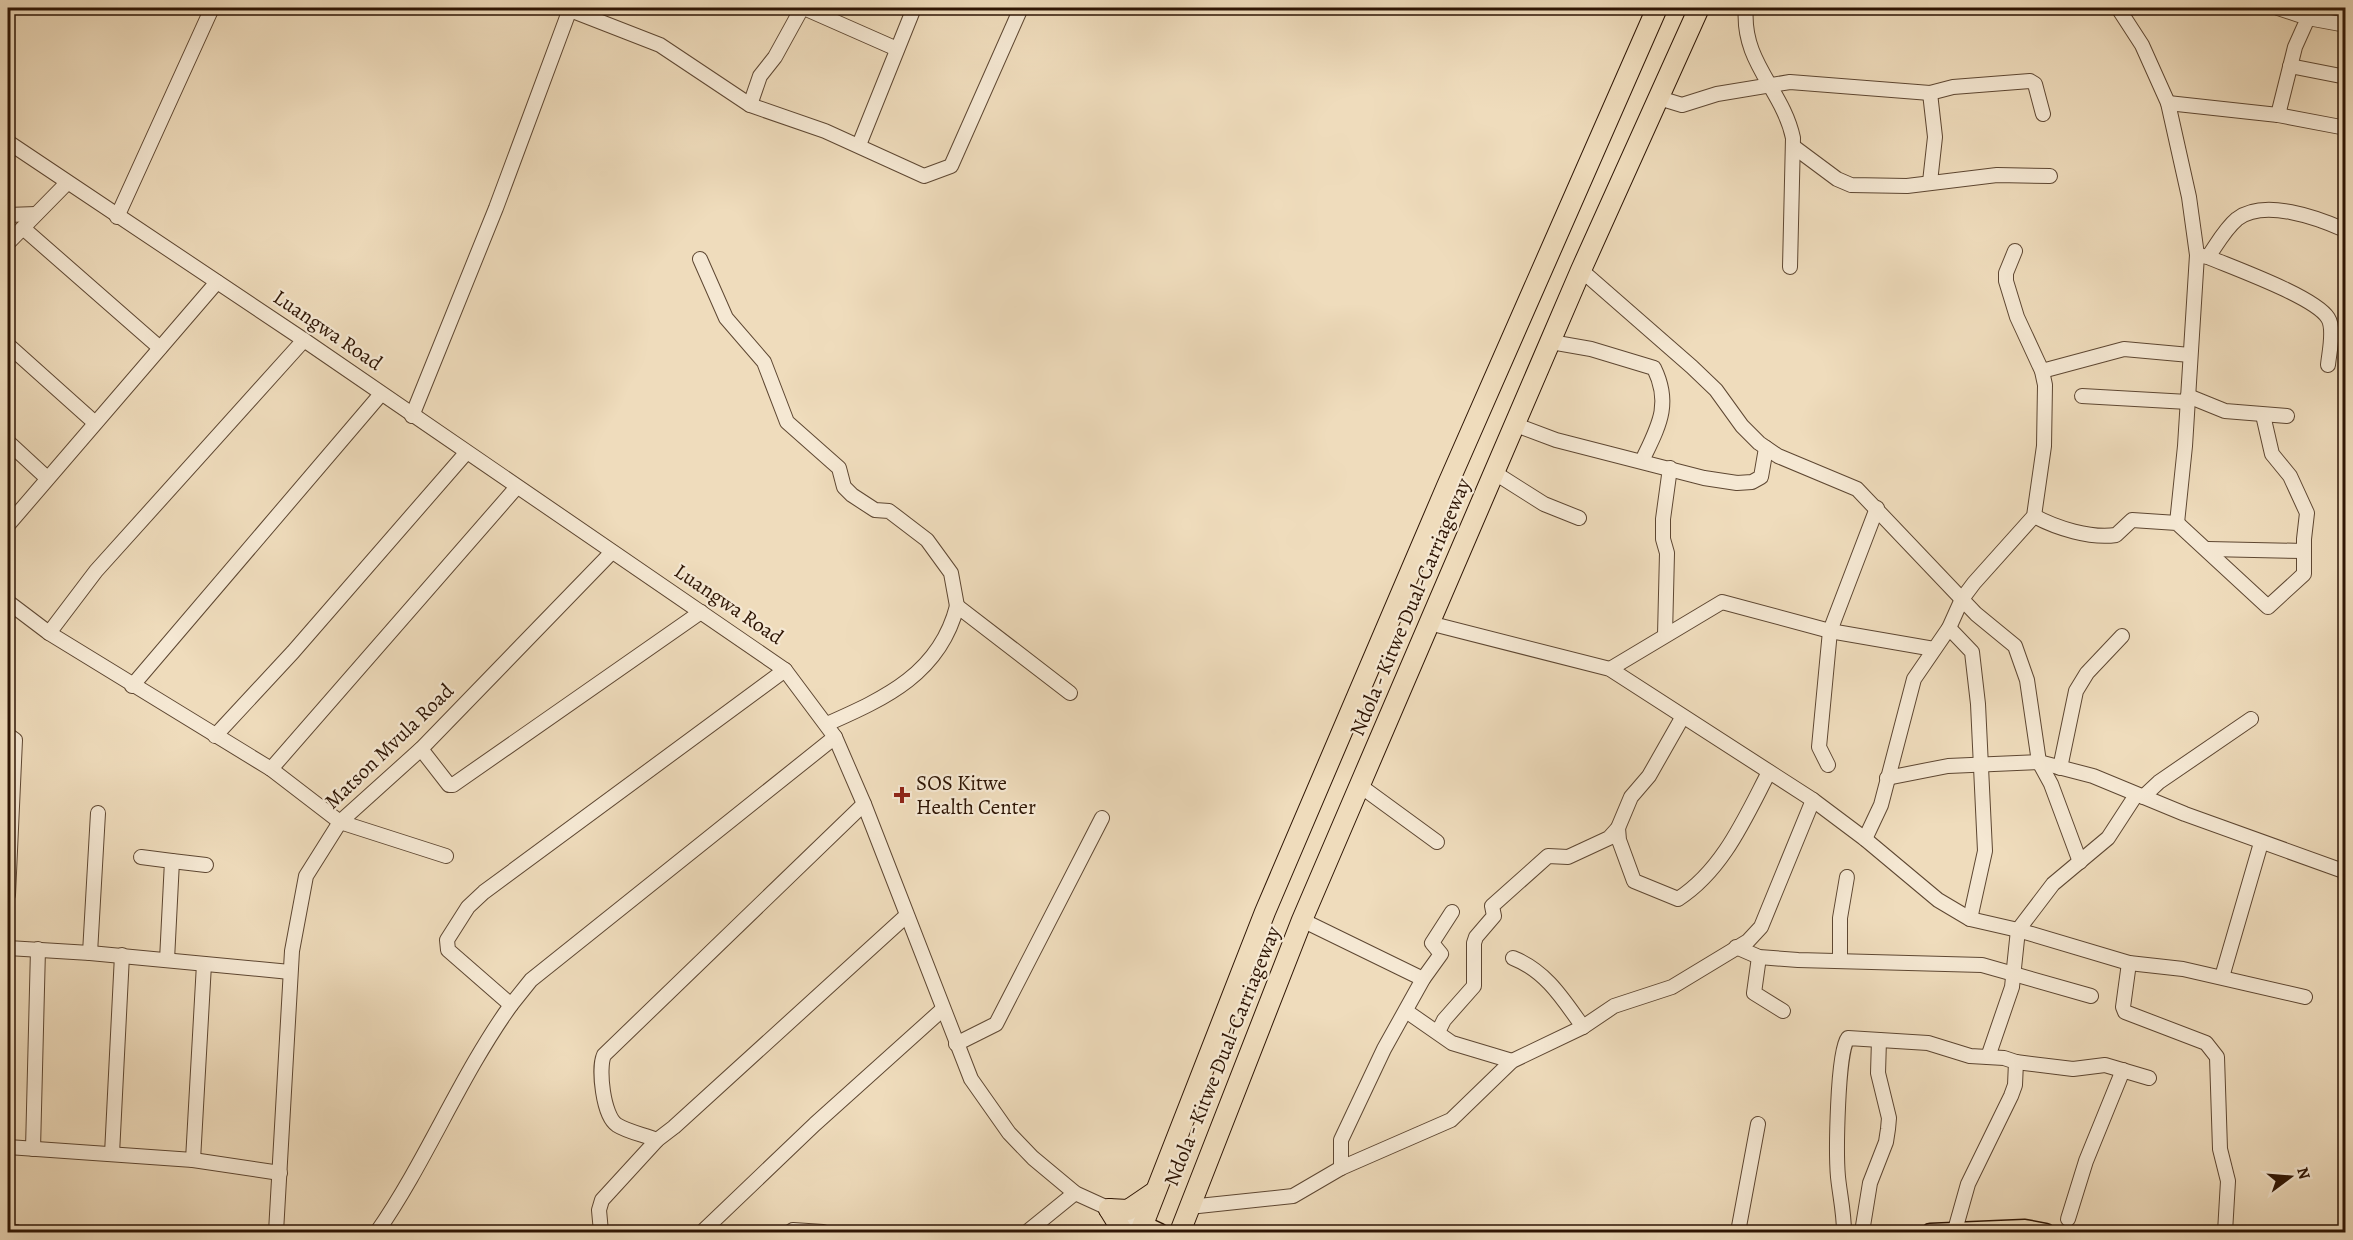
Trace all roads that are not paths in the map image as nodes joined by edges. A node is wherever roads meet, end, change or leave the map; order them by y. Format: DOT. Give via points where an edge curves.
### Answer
graph roads {
  1 [pos="212,8"];
  2 [pos="568,8"];
  3 [pos="803,8"];
  4 [pos="914,8"];
  5 [pos="1021,8"];
  6 [pos="1658,8"];
  7 [pos="1699,8"];
  8 [pos="1746,8"];
  9 [pos="2118,8"];
  10 [pos="2278,8"];
  11 [pos="2309,13"];
  12 [pos="2346,25"];
  13 [pos="897,49"];
  14 [pos="2290,66"];
  15 [pos="2346,77"];
  16 [pos="1769,87"];
  17 [pos="1930,93"];
  18 [pos="1659,98"];
  19 [pos="2168,103"];
  20 [pos="750,105"];
  21 [pos="2043,114"];
  22 [pos="2278,115"];
  23 [pos="2346,128"];
  24 [pos="8,142"];
  25 [pos="859,145"];
  26 [pos="1794,147"];
  27 [pos="2050,176"];
  28 [pos="1930,182"];
  29 [pos="66,184"];
  30 [pos="36,214"];
  31 [pos="8,215"];
  32 [pos="117,217"];
  33 [pos="23,228"];
  34 [pos="2345,230"];
  35 [pos="8,243"];
  36 [pos="2015,251"];
  37 [pos="2202,256"];
  38 [pos="700,259"];
  39 [pos="1790,267"];
  40 [pos="1581,270"];
  41 [pos="217,282"];
  42 [pos="304,340"];
  43 [pos="1551,342"];
  44 [pos="8,345"];
  45 [pos="160,348"];
  46 [pos="2190,356"];
  47 [pos="2328,365"];
  48 [pos="2042,370"];
  49 [pos="381,394"];
  50 [pos="2082,396"];
  51 [pos="2188,399"];
  52 [pos="2263,415"];
  53 [pos="412,416"];
  54 [pos="2287,416"];
  55 [pos="94,422"];
  56 [pos="1516,425"];
  57 [pos="8,442"];
  58 [pos="1766,448"];
  59 [pos="466,453"];
  60 [pos="1642,461"];
  61 [pos="1670,468"];
  62 [pos="1495,473"];
  63 [pos="47,478"];
  64 [pos="516,488"];
  65 [pos="1877,508"];
  66 [pos="2034,516"];
  67 [pos="1579,518"];
  68 [pos="2177,524"];
  69 [pos="8,525"];
  70 [pos="2208,549"];
  71 [pos="2304,551"];
  72 [pos="612,552"];
  73 [pos="1962,599"];
  74 [pos="8,602"];
  75 [pos="957,606"];
  76 [pos="701,612"];
  77 [pos="1429,623"];
  78 [pos="1949,628"];
  79 [pos="1830,631"];
  80 [pos="49,633"];
  81 [pos="1665,635"];
  82 [pos="2122,636"];
  83 [pos="1934,649"];
  84 [pos="1610,669"];
  85 [pos="785,670"];
  86 [pos="132,686"];
  87 [pos="1070,693"];
  88 [pos="1682,718"];
  89 [pos="2251,719"];
  90 [pos="827,724"];
  91 [pos="8,735"];
  92 [pos="214,736"];
  93 [pos="835,737"];
  94 [pos="421,749"];
  95 [pos="2040,762"];
  96 [pos="1980,764"];
  97 [pos="1828,765"];
  98 [pos="2060,768"];
  99 [pos="271,769"];
  100 [pos="1769,772"];
  101 [pos="1887,778"];
  102 [pos="1359,785"];
  103 [pos="2139,796"];
  104 [pos="1812,800"];
  105 [pos="864,804"];
  106 [pos="98,813"];
  107 [pos="1102,818"];
  108 [pos="339,822"];
  109 [pos="1618,828"];
  110 [pos="1865,839"];
  111 [pos="1437,842"];
  112 [pos="2261,843"];
  113 [pos="446,856"];
  114 [pos="141,857"];
  115 [pos="172,861"];
  116 [pos="2080,862"];
  117 [pos="206,865"];
  118 [pos="2346,872"];
  119 [pos="1847,877"];
  120 [pos="8,895"];
  121 [pos="1452,912"];
  122 [pos="906,916"];
  123 [pos="1970,919"];
  124 [pos="1302,920"];
  125 [pos="2018,930"];
  126 [pos="1736,947"];
  127 [pos="8,948"];
  128 [pos="38,949"];
  129 [pos="90,952"];
  130 [pos="123,956"];
  131 [pos="1759,957"];
  132 [pos="1513,958"];
  133 [pos="167,960"];
  134 [pos="1840,961"];
  135 [pos="2129,963"];
  136 [pos="204,964"];
  137 [pos="290,972"];
  138 [pos="2013,973"];
  139 [pos="2222,976"];
  140 [pos="1423,979"];
  141 [pos="2091,996"];
  142 [pos="2306,997"];
  143 [pos="511,1005"];
  144 [pos="943,1009"];
  145 [pos="1406,1011"];
  146 [pos="1783,1011"];
  147 [pos="1583,1028"];
  148 [pos="1438,1032"];
  149 [pos="1880,1040"];
  150 [pos="956,1044"];
  151 [pos="1988,1057"];
  152 [pos="1512,1061"];
  153 [pos="2016,1062"];
  154 [pos="2123,1070"];
  155 [pos="2149,1078"];
  156 [pos="1758,1124"];
  157 [pos="657,1140"];
  158 [pos="8,1147"];
  159 [pos="33,1149"];
  160 [pos="112,1154"];
  161 [pos="193,1160"];
  162 [pos="1341,1167"];
  163 [pos="280,1173"];
  164 [pos="1075,1193"];
  165 [pos="1153,1194"];
  166 [pos="1189,1207"];
  167 [pos="1109,1209"];
  168 [pos="2068,1218"];
  169 [pos="1148,1230"];
  170 [pos="1955,1230"];
  171 [pos="8,1232"];
  172 [pos="16,1233"];
  173 [pos="276,1233"];
  174 [pos="377,1233"];
  175 [pos="601,1233"];
  176 [pos="702,1233"];
  177 [pos="790,1233"];
  178 [pos="823,1233"];
  179 [pos="1027,1233"];
  180 [pos="1123,1233"];
  181 [pos="1180,1233"];
  182 [pos="1738,1233"];
  183 [pos="1844,1233"];
  184 [pos="1862,1233"];
  185 [pos="1930,1233"];
  186 [pos="2046,1233"];
  187 [pos="2225,1233"];
  1 -- 32 [label="street"];
  2 -- 20 [label="street" via="660,45"];
  2 -- 53 [label="street" via="496,208"];
  3 -- 13 [label="street"];
  3 -- 20 [label="street" via="760,76"];
  4 -- 13 [label="street"];
  5 -- 25 [label="street" via="951,166 918,174"];
  6 -- 165 [label="highway, Ndola - Kitwe Dual-Carriageway" via="1293,846"];
  7 -- 18 [label="highway, Ndola - Kitwe Dual-Carriageway"];
  8 -- 16 [label="street" via="1750,51"];
  9 -- 19 [label="street" via="2142,45"];
  10 -- 11 [label="street"];
  11 -- 12 [label="street"];
  11 -- 14 [label="street"];
  13 -- 25 [label="street"];
  14 -- 15 [label="street"];
  14 -- 22 [label="street"];
  16 -- 17 [label="street" via="1790,82"];
  16 -- 18 [label="street" via="1717,94 1682,105"];
  16 -- 26 [label="street" via="1787,119"];
  17 -- 21 [label="street" via="1962,86 2030,81 2035,84"];
  17 -- 28 [label="street" via="1935,137"];
  18 -- 40 [label="highway, Ndola - Kitwe Dual-Carriageway"];
  19 -- 22 [label="street"];
  19 -- 37 [label="street"];
  20 -- 25 [label="street"];
  22 -- 23 [label="street"];
  24 -- 29 [label="street, Luangwa Road"];
  26 -- 28 [label="street" via="1851,185 1907,186"];
  26 -- 39 [label="street"];
  27 -- 28 [label="street" via="1997,175"];
  29 -- 30 [label="street"];
  29 -- 32 [label="street, Luangwa Road"];
  30 -- 31 [label="street"];
  30 -- 33 [label="street"];
  32 -- 41 [label="street, Luangwa Road"];
  33 -- 35 [label="street"];
  33 -- 45 [label="street"];
  34 -- 37 [label="street" via="2305,214 2258,211 2235,221"];
  36 -- 48 [label="street" via="2006,281 2017,317"];
  37 -- 46 [label="street"];
  37 -- 47 [label="street" via="2279,287 2321,311 2330,324"];
  38 -- 75 [label="street" via="726,318 764,362 787,422 838,468 844,487 852,495 875,510 890,511 927,540 951,573"];
  40 -- 43 [label="highway, Ndola - Kitwe Dual-Carriageway"];
  40 -- 58 [label="street" via="1716,390 1742,426"];
  41 -- 42 [label="street, Luangwa Road"];
  41 -- 45 [label="street"];
  42 -- 49 [label="street, Luangwa Road"];
  42 -- 80 [label="street" via="96,571"];
  43 -- 56 [label="highway, Ndola - Kitwe Dual-Carriageway"];
  43 -- 60 [label="street" via="1591,349 1654,368 1663,415"];
  44 -- 55 [label="street"];
  45 -- 55 [label="street"];
  46 -- 48 [label="street" via="2124,349"];
  46 -- 51 [label="street"];
  48 -- 66 [label="street" via="2044,446"];
  49 -- 53 [label="street, Luangwa Road"];
  49 -- 86 [label="street"];
  50 -- 51 [label="street"];
  51 -- 52 [label="street" via="2225,411"];
  51 -- 68 [label="street"];
  52 -- 54 [label="street"];
  52 -- 71 [label="street" via="2272,454 2290,476 2307,513"];
  53 -- 59 [label="street, Luangwa Road"];
  55 -- 63 [label="street"];
  56 -- 60 [label="street" via="1556,440"];
  56 -- 62 [label="highway, Ndola - Kitwe Dual-Carriageway"];
  57 -- 63 [label="street"];
  58 -- 61 [label="street" via="1763,471 1752,482 1704,478"];
  58 -- 65 [label="street" via="1845,482"];
  59 -- 64 [label="street, Luangwa Road"];
  59 -- 92 [label="street" via="293,652"];
  60 -- 61 [label="street"];
  61 -- 81 [label="street" via="1663,519 1667,553"];
  62 -- 67 [label="street" via="1544,504"];
  62 -- 77 [label="highway, Ndola - Kitwe Dual-Carriageway"];
  63 -- 69 [label="street"];
  64 -- 72 [label="street, Luangwa Road"];
  64 -- 99 [label="street"];
  65 -- 73 [label="street"];
  65 -- 79 [label="street"];
  66 -- 68 [label="street" via="2048,524 2100,535 2116,535 2132,520"];
  66 -- 73 [label="street"];
  68 -- 70 [label="street"];
  70 -- 71 [label="street"];
  70 -- 71 [label="street" via="2268,607 2304,574"];
  72 -- 76 [label="street, Luangwa Road"];
  72 -- 94 [label="street, Matson Mvula Road"];
  73 -- 78 [label="street"];
  73 -- 95 [label="street" via="2020,656"];
  74 -- 80 [label="street"];
  75 -- 87 [label="street"];
  75 -- 90 [label="street" via="943,641 914,677 870,705"];
  76 -- 85 [label="street, Luangwa Road"];
  76 -- 94 [label="street" via="453,785"];
  77 -- 84 [label="street"];
  77 -- 102 [label="highway, Ndola - Kitwe Dual-Carriageway"];
  78 -- 83 [label="street"];
  78 -- 96 [label="street" via="1972,652"];
  79 -- 81 [label="street" via="1722,602"];
  79 -- 83 [label="street"];
  79 -- 97 [label="street" via="1819,747"];
  80 -- 86 [label="street"];
  81 -- 84 [label="street"];
  82 -- 98 [label="street" via="2087,673 2076,691"];
  83 -- 101 [label="street" via="1910,687"];
  84 -- 88 [label="street"];
  85 -- 90 [label="street, Luangwa Road"];
  85 -- 143 [label="street" via="468,907 447,940 448,950"];
  86 -- 92 [label="street"];
  88 -- 100 [label="street"];
  88 -- 109 [label="street" via="1649,776 1631,797"];
  89 -- 103 [label="street"];
  90 -- 93 [label="street, Luangwa Road"];
  91 -- 120 [label="street" via="15,740"];
  92 -- 99 [label="street"];
  93 -- 105 [label="street, Luangwa Road"];
  93 -- 143 [label="street" via="531,980"];
  94 -- 108 [label="street, Matson Mvula Road"];
  95 -- 96 [label="street"];
  95 -- 98 [label="street"];
  95 -- 116 [label="street"];
  96 -- 101 [label="street"];
  96 -- 123 [label="street" via="1985,851"];
  98 -- 103 [label="street" via="2093,776"];
  99 -- 108 [label="street"];
  100 -- 104 [label="street"];
  100 -- 109 [label="street" via="1714,867 1678,899 1634,881"];
  101 -- 110 [label="street" via="1881,805"];
  102 -- 111 [label="street"];
  102 -- 124 [label="highway, Ndola - Kitwe Dual-Carriageway"];
  103 -- 112 [label="street"];
  103 -- 116 [label="street" via="2108,838"];
  104 -- 110 [label="street"];
  104 -- 126 [label="street" via="1761,927"];
  105 -- 122 [label="street, Luangwa Road"];
  105 -- 157 [label="street" via="604,1055 600,1064 607,1111 615,1125"];
  106 -- 129 [label="street"];
  107 -- 150 [label="street" via="996,1024"];
  108 -- 113 [label="street"];
  108 -- 137 [label="street, Matson Mvula Road" via="306,876 295,922"];
  109 -- 148 [label="street" via="1609,838 1579,854 1548,856 1492,906 1494,916 1474,944 1474,986"];
  110 -- 123 [label="street" via="1938,900"];
  112 -- 118 [label="street"];
  112 -- 139 [label="street"];
  114 -- 115 [label="street"];
  115 -- 117 [label="street"];
  115 -- 133 [label="street"];
  116 -- 125 [label="street" via="2053,884"];
  119 -- 134 [label="street" via="1840,918"];
  121 -- 140 [label="street" via="1432,944 1441,954"];
  122 -- 144 [label="street, Luangwa Road"];
  122 -- 157 [label="street"];
  123 -- 125 [label="street"];
  124 -- 140 [label="street"];
  124 -- 166 [label="highway, Ndola - Kitwe Dual-Carriageway"];
  125 -- 135 [label="street"];
  125 -- 138 [label="street"];
  126 -- 131 [label="street"];
  126 -- 147 [label="street" via="1672,987 1614,1006"];
  127 -- 128 [label="street"];
  128 -- 129 [label="street"];
  128 -- 159 [label="street"];
  129 -- 130 [label="street"];
  130 -- 133 [label="street"];
  130 -- 160 [label="street"];
  131 -- 134 [label="street"];
  131 -- 146 [label="street" via="1754,993"];
  132 -- 147 [label="street" via="1531,965 1556,989"];
  133 -- 136 [label="street"];
  134 -- 138 [label="street" via="1982,965"];
  135 -- 139 [label="street"];
  135 -- 187 [label="street" via="2123,1006 2126,1012 2206,1043 2217,1057 2220,1149 2228,1181"];
  136 -- 137 [label="street"];
  136 -- 161 [label="street"];
  137 -- 163 [label="street, Matson Mvula Road"];
  138 -- 141 [label="street"];
  138 -- 151 [label="street" via="2012,987"];
  139 -- 142 [label="street"];
  140 -- 145 [label="street"];
  143 -- 174 [label="street" via="491,1032"];
  144 -- 150 [label="street, Luangwa Road"];
  144 -- 176 [label="street"];
  145 -- 148 [label="street"];
  145 -- 162 [label="street" via="1341,1140"];
  147 -- 152 [label="street"];
  148 -- 152 [label="street" via="1452,1043"];
  149 -- 151 [label="street" via="1928,1043 1970,1056"];
  149 -- 183 [label="street" via="1848,1038 1845,1043 1837,1133"];
  149 -- 184 [label="street" via="1878,1073 1888,1129 1870,1183"];
  150 -- 164 [label="street, Luangwa Road" via="971,1079 1015,1140"];
  151 -- 153 [label="street"];
  152 -- 162 [label="street" via="1450,1120"];
  153 -- 154 [label="street" via="2073,1069 2105,1065"];
  153 -- 170 [label="street" via="2015,1085 1968,1184"];
  154 -- 155 [label="street"];
  154 -- 168 [label="street"];
  156 -- 182 [label="street"];
  157 -- 175 [label="street" via="602,1200"];
  158 -- 159 [label="street"];
  159 -- 160 [label="street"];
  160 -- 161 [label="street"];
  161 -- 163 [label="street"];
  162 -- 166 [label="street" via="1288,1197"];
  163 -- 173 [label="street, Matson Mvula Road"];
  164 -- 167 [label="street, Luangwa Road"];
  164 -- 179 [label="street"];
  165 -- 167 [label="highway" via="1128,1210"];
  165 -- 169 [label="highway, Ndola - Kitwe Dual-Carriageway"];
  166 -- 181 [label="highway, Ndola - Kitwe Dual-Carriageway"];
  167 -- 169 [label="street, Luangwa Road"];
  167 -- 180 [label="highway"];
  170 -- 185 [label="main road"];
  170 -- 186 [label="main road" via="2025,1228"];
  171 -- 172 [label="street"];
  177 -- 178 [label="street"];
}
